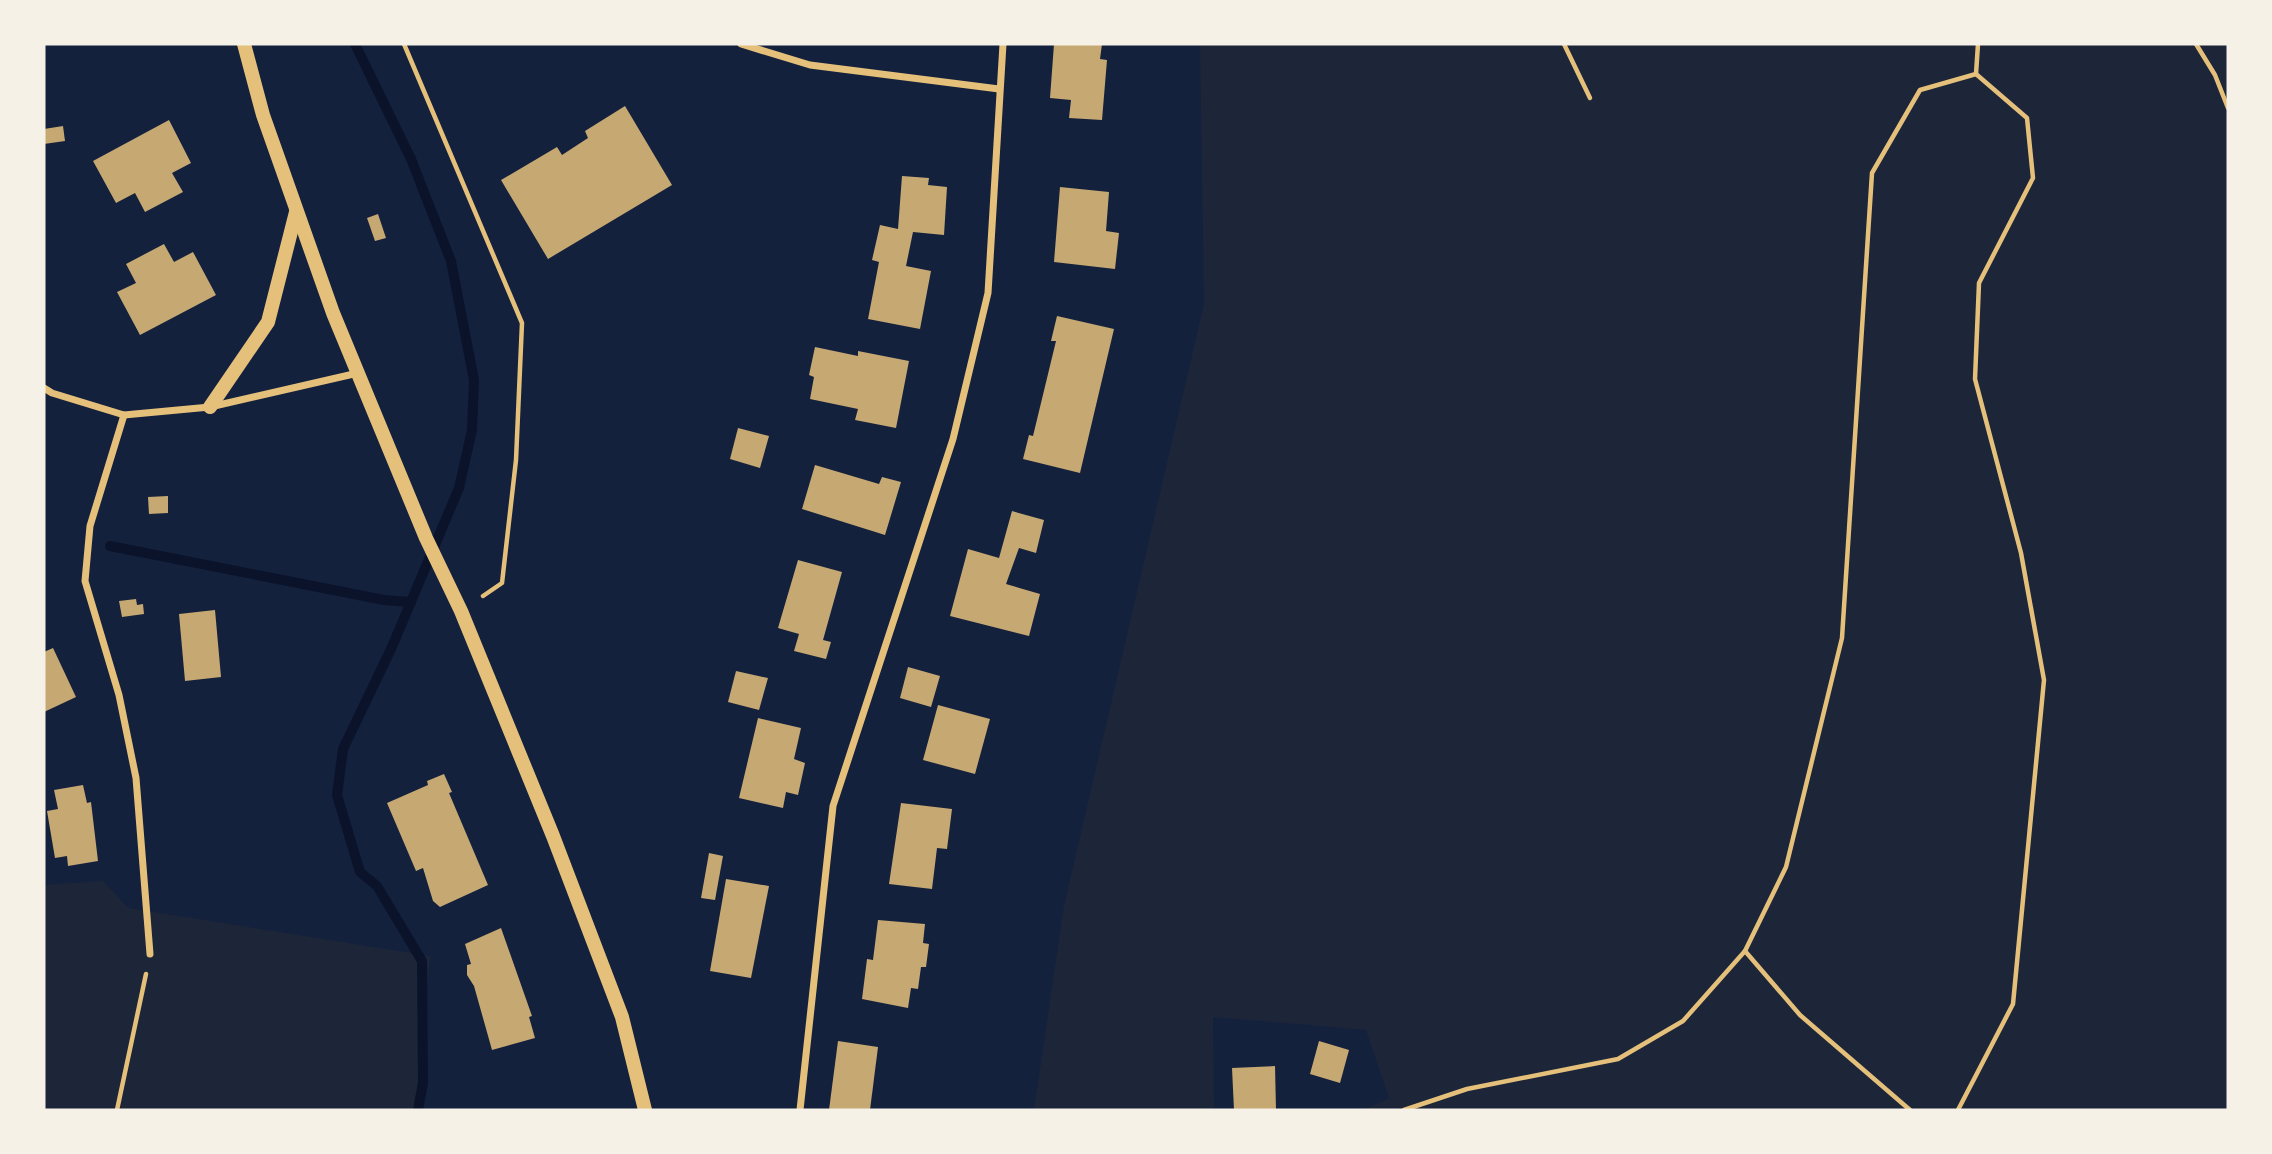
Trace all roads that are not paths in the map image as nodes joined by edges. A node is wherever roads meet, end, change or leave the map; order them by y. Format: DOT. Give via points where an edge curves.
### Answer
graph roads {
  1 [pos="244,44"];
  2 [pos="741,44"];
  3 [pos="1003,44"];
  4 [pos="999,89"];
  5 [pos="296,212"];
  6 [pos="358,373"];
  7 [pos="44,388"];
  8 [pos="210,407"];
  9 [pos="124,415"];
  10 [pos="150,954"];
  11 [pos="646,1110"];
  12 [pos="800,1110"];
  1 -- 5 [label="main road"];
  2 -- 4 [label="street" via="810,65"];
  3 -- 4 [label="street"];
  4 -- 12 [label="street" via="988,293 953,439 833,806"];
  5 -- 6 [label="main road"];
  5 -- 8 [label="main road" via="268,322"];
  6 -- 8 [label="street"];
  6 -- 11 [label="main road" via="553,836 622,1017"];
  7 -- 9 [label="street"];
  8 -- 9 [label="street"];
  9 -- 10 [label="street" via="90,526 85,581 120,695 136,778"];
}
